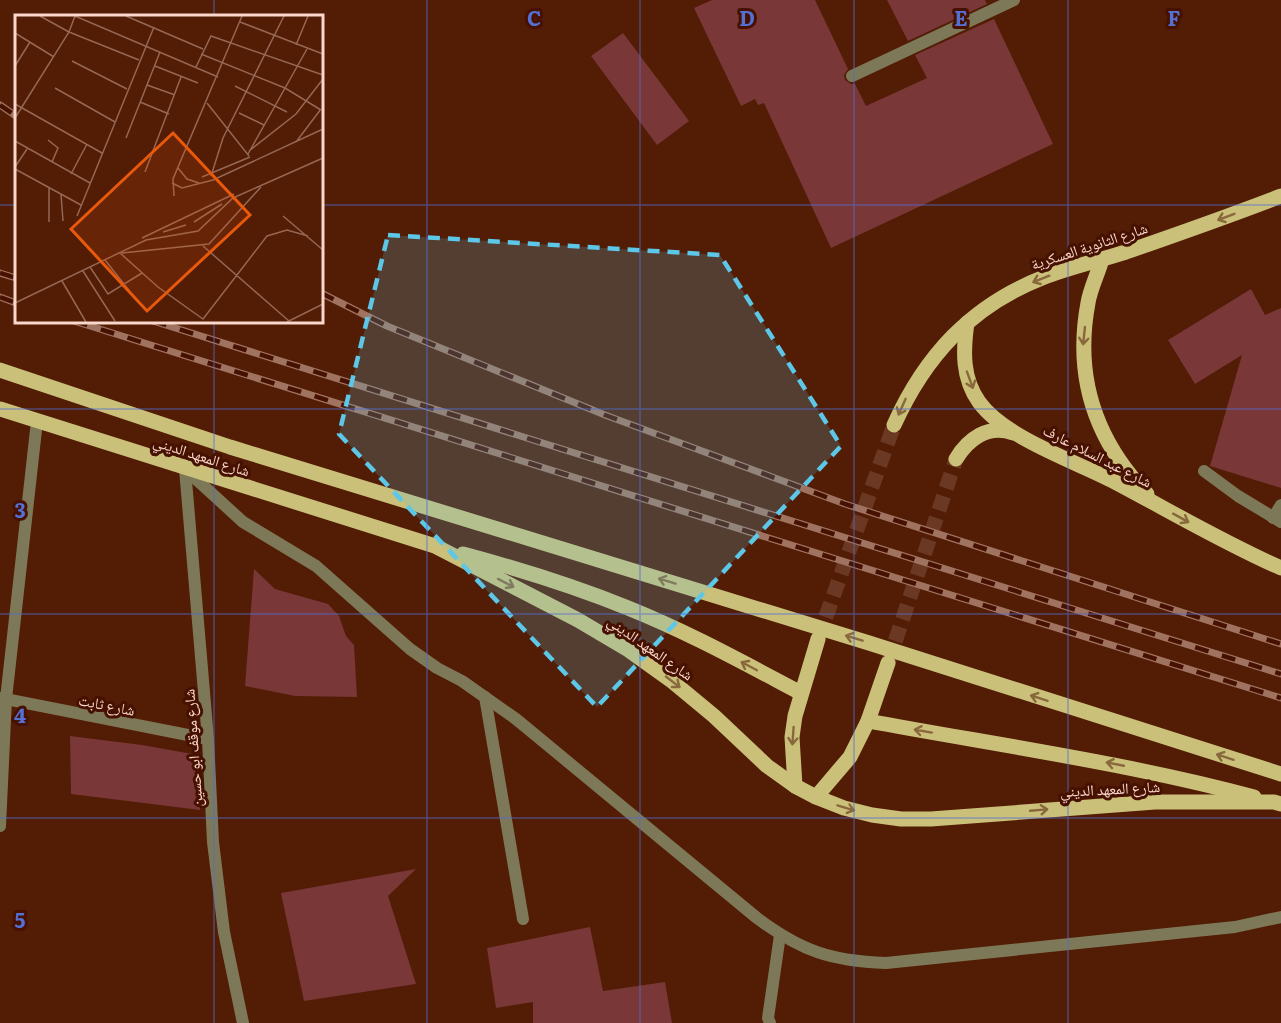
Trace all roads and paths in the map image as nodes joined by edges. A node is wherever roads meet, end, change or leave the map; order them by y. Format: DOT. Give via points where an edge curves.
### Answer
graph roads {
  1 [pos="1014,0"];
  2 [pos="852,76"];
  3 [pos="1281,196"];
  4 [pos="1102,259"];
  5 [pos="967,323"];
  6 [pos="0,370"];
  7 [pos="0,409"];
  8 [pos="37,421"];
  9 [pos="894,425"];
  10 [pos="1019,435"];
  11 [pos="956,459"];
  12 [pos="185,469"];
  13 [pos="1204,471"];
  14 [pos="1157,505"];
  15 [pos="1281,505"];
  16 [pos="1277,520"];
  17 [pos="435,546"];
  18 [pos="1281,568"];
  19 [pos="818,639"];
  20 [pos="888,663"];
  21 [pos="801,693"];
  22 [pos="485,697"];
  23 [pos="3,699"];
  24 [pos="868,721"];
  25 [pos="208,739"];
  26 [pos="1281,774"];
  27 [pos="795,786"];
  28 [pos="816,797"];
  29 [pos="1277,803"];
  30 [pos="0,826"];
  31 [pos="1281,917"];
  32 [pos="523,919"];
  33 [pos="780,935"];
  34 [pos="243,1023"];
  35 [pos="770,1023"];
  1 -- 2 [label="street"];
  3 -- 4 [label="main road, شارع الثانوية العسكرية, one-way"];
  4 -- 5 [label="main road, شارع الثانوية العسكرية, one-way" via="1043,277 997,299"];
  4 -- 14 [label="main road, one-way" via="1088,302 1084,336 1088,391 1102,434 1126,472"];
  5 -- 9 [label="main road, شارع الثانوية العسكرية, one-way" via="924,368"];
  5 -- 10 [label="main road, شارع عبد السلام عارف, one-way" via="963,350 967,376 978,401 996,421"];
  26 -- 6 [label="main road, شارع المعهد الديني, one-way" via="230,447"];
  7 -- 8 [label="main road, شارع المعهد الديني"];
  8 -- 12 [label="main road, شارع المعهد الديني"];
  8 -- 23 [label="street"];
  10 -- 11 [label="main road" via="1001,431 982,433 971,439"];
  10 -- 14 [label="main road, شارع عبد السلام عارف"];
  12 -- 17 [label="main road, شارع المعهد الديني"];
  12 -- 22 [label="street" via="243,522 316,566 410,649"];
  12 -- 25 [label="street, شارع موقف ابو حسين"];
  13 -- 16 [label="street"];
  14 -- 18 [label="main road, شارع عبد السلام عارف, one-way"];
  15 -- 16 [label="street"];
  21 -- 17 [label="main road, one-way" via="630,609 534,573"];
  17 -- 27 [label="main road, شارع المعهد الديني, one-way" via="627,649 673,682"];
  19 -- 21 [label="main road"];
  20 -- 24 [label="main road"];
  21 -- 27 [label="main road, one-way" via="792,737"];
  22 -- 32 [label="street"];
  22 -- 33 [label="street"];
  23 -- 25 [label="street, شارع ثابت"];
  23 -- 30 [label="street"];
  24 -- 28 [label="main road" via="850,757"];
  29 -- 24 [label="main road, one-way" via="1184,778"];
  25 -- 34 [label="street, شارع موقف ابو حسين" via="213,842 224,932"];
  27 -- 28 [label="main road, شارع المعهد الديني"];
  28 -- 29 [label="main road, شارع المعهد الديني, one-way" via="843,808 901,819 1155,802"];
  31 -- 33 [label="street" via="1235,927 886,963 830,957"];
  33 -- 35 [label="street"];
}
